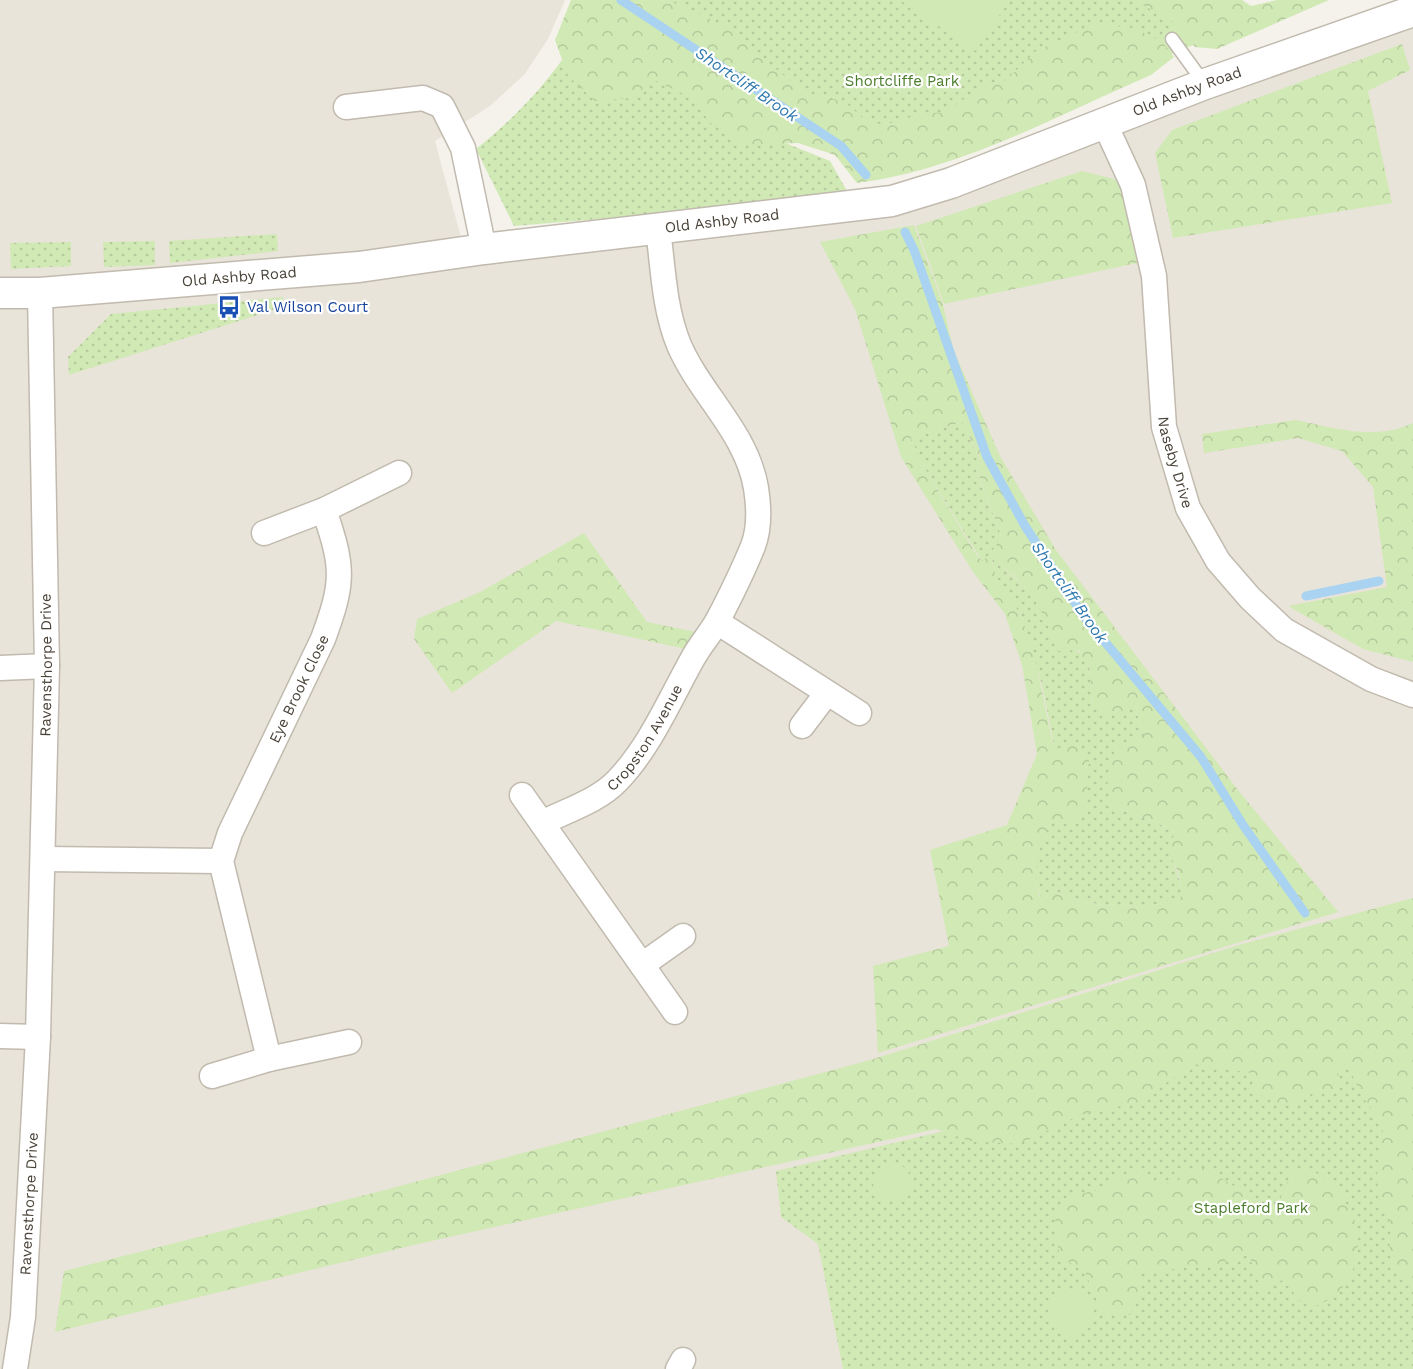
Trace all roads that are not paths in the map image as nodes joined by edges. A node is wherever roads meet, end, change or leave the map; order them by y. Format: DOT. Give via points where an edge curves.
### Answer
graph roads {
  1 [pos="1413,12"];
  2 [pos="1172,39"];
  3 [pos="1205,84"];
  4 [pos="346,108"];
  5 [pos="1104,122"];
  6 [pos="658,229"];
  7 [pos="484,249"];
  8 [pos="0,293"];
  9 [pos="40,293"];
  10 [pos="399,473"];
  11 [pos="324,510"];
  12 [pos="264,533"];
  13 [pos="717,622"];
  14 [pos="47,666"];
  15 [pos="0,668"];
  16 [pos="827,693"];
  17 [pos="1413,695"];
  18 [pos="859,713"];
  19 [pos="802,726"];
  20 [pos="522,795"];
  21 [pos="542,823"];
  22 [pos="44,859"];
  23 [pos="221,861"];
  24 [pos="683,936"];
  25 [pos="642,965"];
  26 [pos="675,1012"];
  27 [pos="0,1036"];
  28 [pos="38,1037"];
  29 [pos="349,1042"];
  30 [pos="269,1059"];
  31 [pos="212,1076"];
  32 [pos="15,1369"];
  1 -- 3 [label="street, Old Ashby Road"];
  2 -- 3 [label="lane"];
  3 -- 5 [label="street, Old Ashby Road"];
  4 -- 7 [label="street" via="423,98 442,106 463,148"];
  5 -- 6 [label="street, Old Ashby Road" via="951,183 892,201"];
  5 -- 17 [label="street, Naseby Drive" via="1132,185 1151,259 1164,427 1188,508 1218,561 1284,630 1371,679"];
  6 -- 7 [label="street, Old Ashby Road"];
  6 -- 13 [label="street, Cropston Avenue" via="669,312 679,344 743,452 755,486 758,517 753,545"];
  7 -- 9 [label="street, Old Ashby Road" via="359,267"];
  8 -- 9 [label="street, Old Ashby Road"];
  9 -- 14 [label="street, Ravensthorpe Drive"];
  10 -- 11 [label="street"];
  11 -- 12 [label="street"];
  11 -- 23 [label="street, Eye Brook Close" via="338,550 340,580 333,611 230,833"];
  13 -- 16 [label="street"];
  13 -- 21 [label="street, Cropston Avenue" via="644,746 616,783"];
  14 -- 15 [label="street"];
  14 -- 22 [label="street, Ravensthorpe Drive"];
  16 -- 18 [label="street"];
  16 -- 19 [label="street"];
  20 -- 21 [label="street"];
  21 -- 25 [label="street"];
  22 -- 23 [label="street"];
  22 -- 28 [label="street, Ravensthorpe Drive"];
  23 -- 30 [label="street"];
  24 -- 25 [label="street"];
  25 -- 26 [label="street"];
  27 -- 28 [label="street"];
  28 -- 32 [label="street, Ravensthorpe Drive" via="23,1317"];
  29 -- 30 [label="street"];
  30 -- 31 [label="street"];
}
